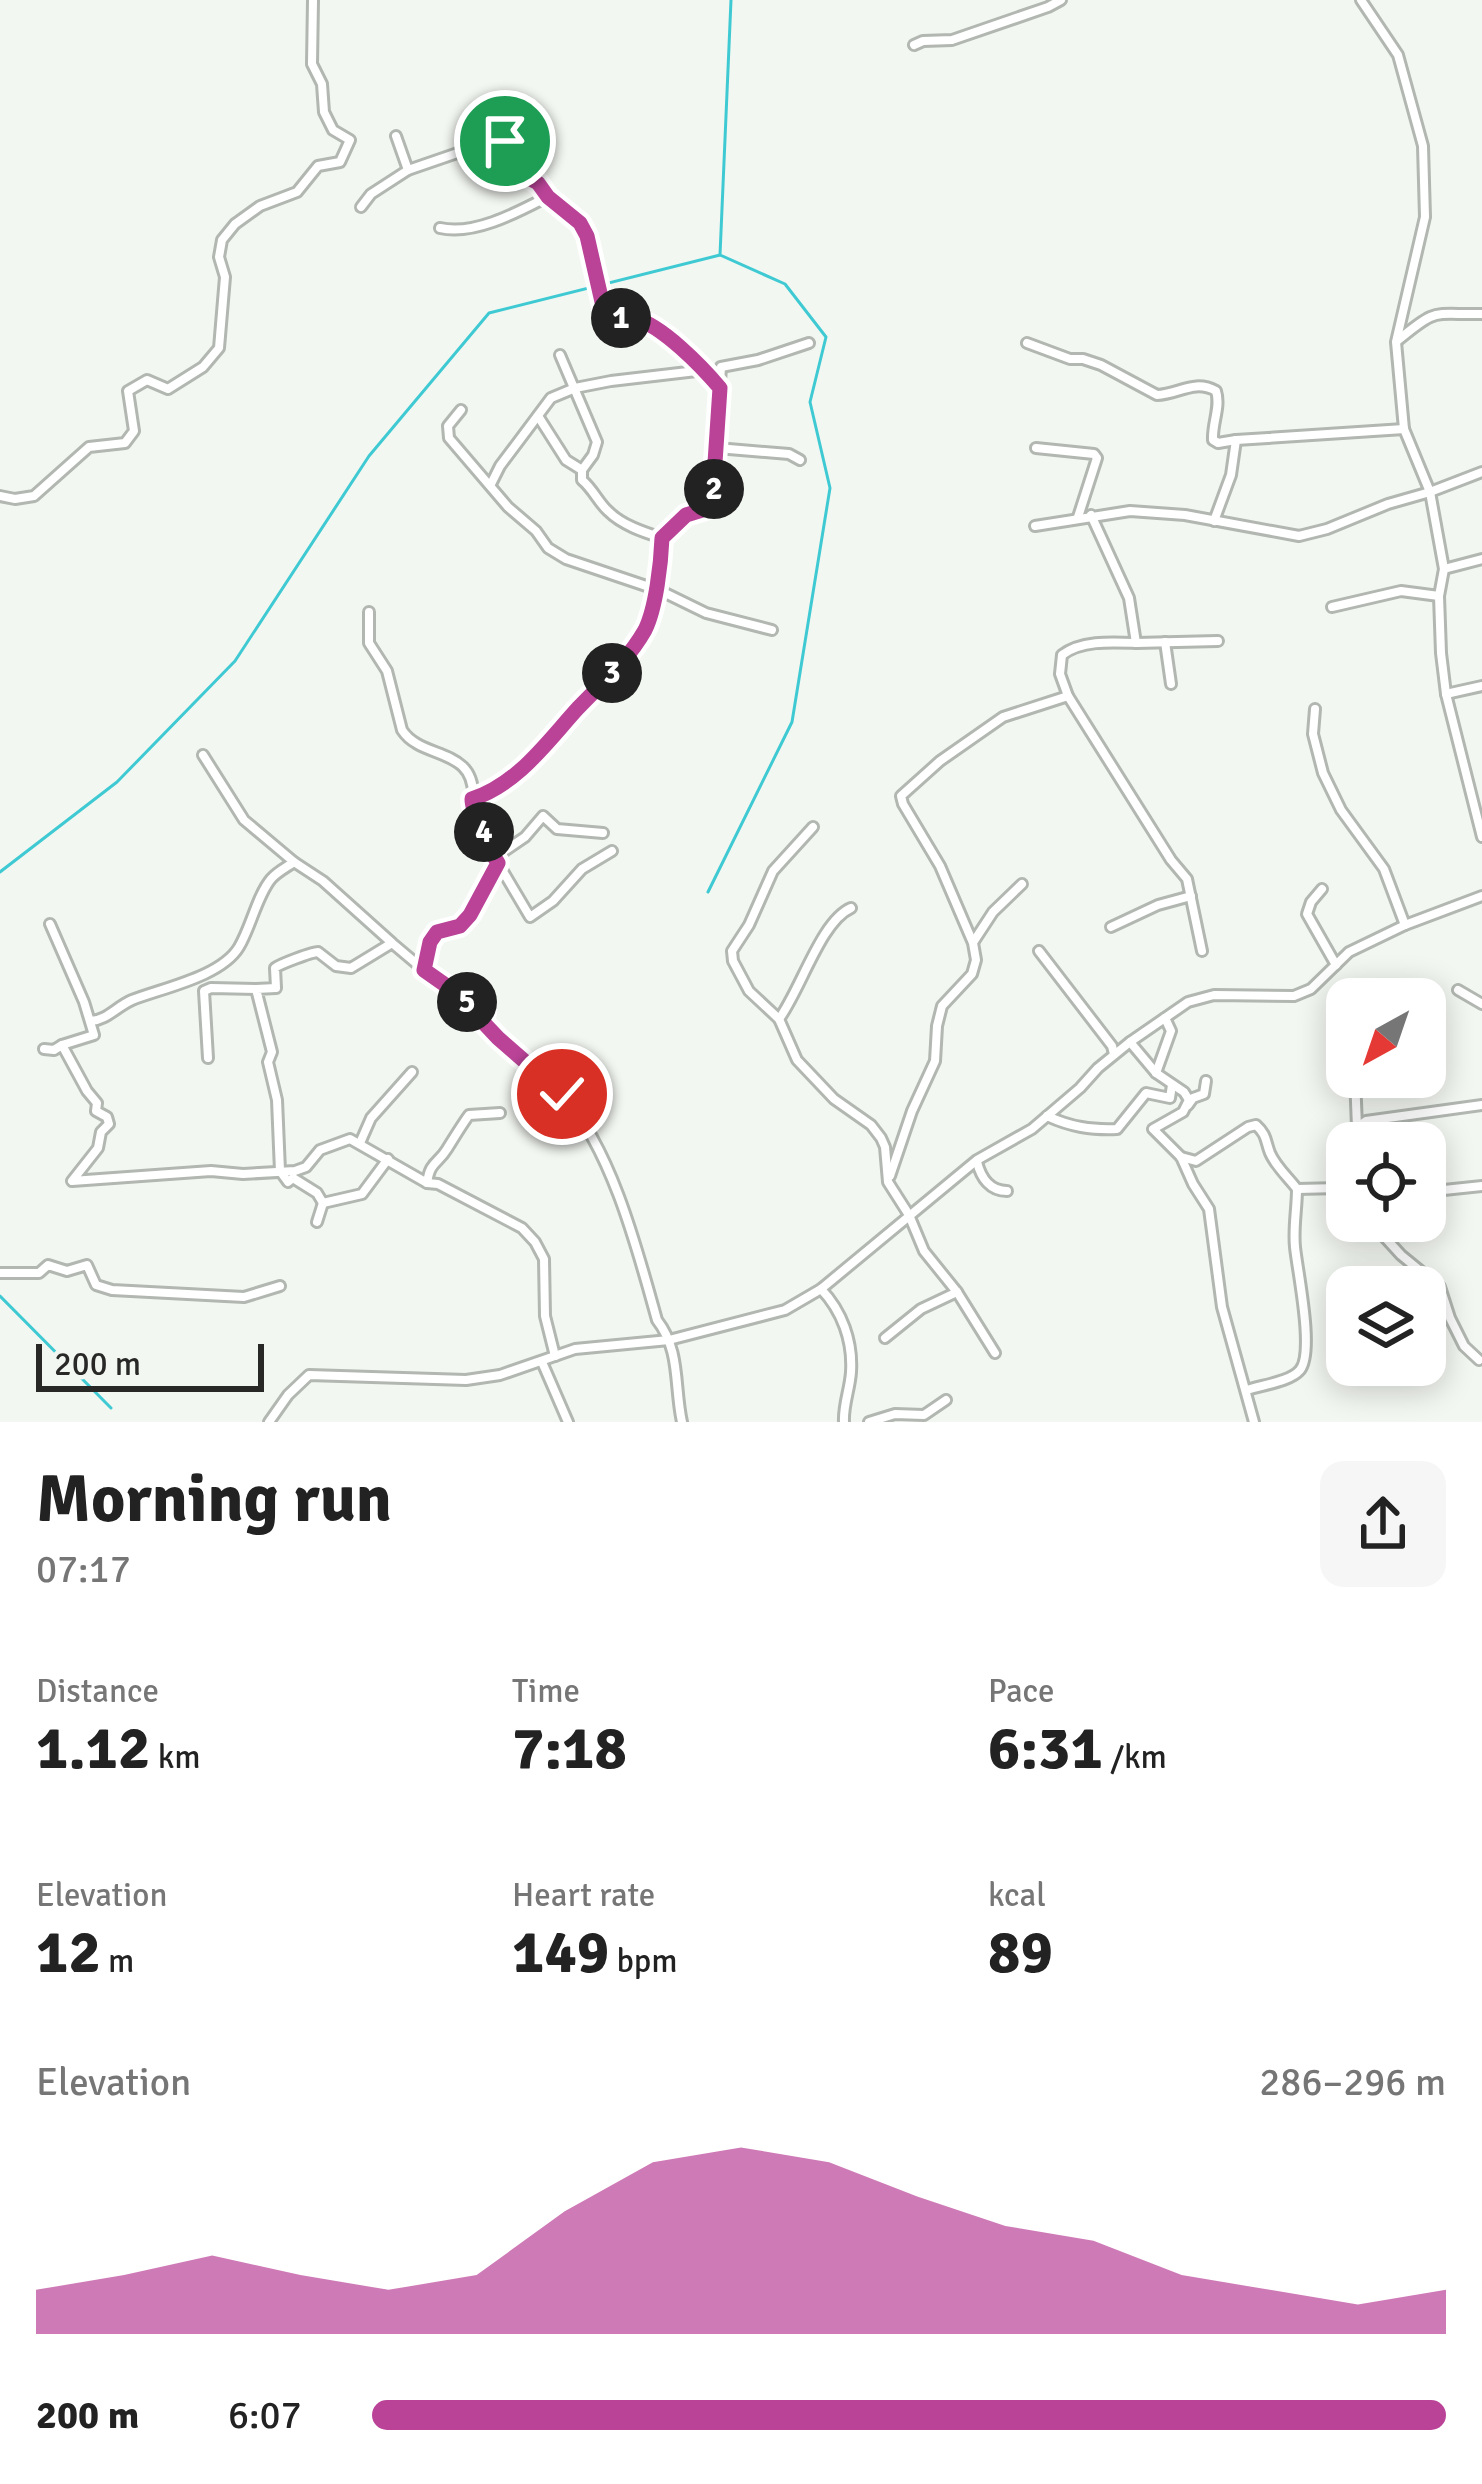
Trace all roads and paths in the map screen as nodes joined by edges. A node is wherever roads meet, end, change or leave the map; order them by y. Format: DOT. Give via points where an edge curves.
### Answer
graph roads {
  1 [pos="313,0"];
  2 [pos="1061,0"];
  3 [pos="1361,0"];
  4 [pos="914,45"];
  5 [pos="396,136"];
  6 [pos="409,170"];
  7 [pos="548,197"];
  8 [pos="361,207"];
  9 [pos="440,227"];
  10 [pos="1482,314"];
  11 [pos="1396,342"];
  12 [pos="809,343"];
  13 [pos="1027,343"];
  14 [pos="560,355"];
  15 [pos="705,370"];
  16 [pos="575,388"];
  17 [pos="720,388"];
  18 [pos="461,410"];
  19 [pos="538,416"];
  20 [pos="1404,429"];
  21 [pos="1236,440"];
  22 [pos="717,448"];
  23 [pos="1036,448"];
  24 [pos="800,460"];
  25 [pos="581,470"];
  26 [pos="1482,472"];
  27 [pos="490,484"];
  28 [pos="1430,492"];
  29 [pos="0,496"];
  30 [pos="1091,515"];
  31 [pos="1078,517"];
  32 [pos="1214,521"];
  33 [pos="1035,526"];
  34 [pos="662,538"];
  35 [pos="1482,559"];
  36 [pos="1444,569"];
  37 [pos="655,590"];
  38 [pos="1438,596"];
  39 [pos="1332,607"];
  40 [pos="369,612"];
  41 [pos="772,630"];
  42 [pos="1218,641"];
  43 [pos="1165,642"];
  44 [pos="1136,643"];
  45 [pos="1171,684"];
  46 [pos="1482,686"];
  47 [pos="1446,694"];
  48 [pos="1068,696"];
  49 [pos="1315,709"];
  50 [pos="203,755"];
  51 [pos="472,799"];
  52 [pos="813,827"];
  53 [pos="604,833"];
  54 [pos="1482,837"];
  55 [pos="612,851"];
  56 [pos="294,862"];
  57 [pos="498,863"];
  58 [pos="1022,884"];
  59 [pos="1322,889"];
  60 [pos="1190,896"];
  61 [pos="1482,896"];
  62 [pos="851,908"];
  63 [pos="50,924"];
  64 [pos="1405,925"];
  65 [pos="1111,927"];
  66 [pos="392,943"];
  67 [pos="973,943"];
  68 [pos="1040,951"];
  69 [pos="1202,951"];
  70 [pos="1336,965"];
  71 [pos="424,970"];
  72 [pos="256,988"];
  73 [pos="1458,990"];
  74 [pos="1482,1004"];
  75 [pos="1165,1018"];
  76 [pos="778,1019"];
  77 [pos="91,1021"];
  78 [pos="1130,1042"];
  79 [pos="62,1046"];
  80 [pos="44,1049"];
  81 [pos="1114,1054"];
  82 [pos="208,1058"];
  83 [pos="412,1072"];
  84 [pos="1156,1073"];
  85 [pos="1205,1081"];
  86 [pos="1172,1085"];
  87 [pos="1482,1105"];
  88 [pos="1187,1106"];
  89 [pos="500,1113"];
  90 [pos="1047,1116"];
  91 [pos="1364,1122"];
  92 [pos="359,1143"];
  93 [pos="1181,1157"];
  94 [pos="388,1160"];
  95 [pos="977,1160"];
  96 [pos="280,1171"];
  97 [pos="888,1182"];
  98 [pos="427,1183"];
  99 [pos="1482,1186"];
  100 [pos="1297,1189"];
  101 [pos="1326,1190"];
  102 [pos="1446,1190"];
  103 [pos="1007,1191"];
  104 [pos="323,1203"];
  105 [pos="909,1215"];
  106 [pos="317,1222"];
  107 [pos="1389,1242"];
  108 [pos="0,1273"];
  109 [pos="280,1286"];
  110 [pos="821,1289"];
  111 [pos="957,1292"];
  112 [pos="885,1338"];
  113 [pos="670,1340"];
  114 [pos="995,1353"];
  115 [pos="555,1356"];
  116 [pos="1481,1359"];
  117 [pos="542,1362"];
  118 [pos="1246,1390"];
  119 [pos="946,1400"];
  120 [pos="269,1422"];
  121 [pos="568,1422"];
  122 [pos="682,1422"];
  123 [pos="844,1422"];
  124 [pos="869,1422"];
  125 [pos="1253,1422"];
  1 -- 29 [label="street" via="312,64 323,112 350,140 340,162 318,166 297,192 260,206 222,240 222,329 203,368 168,389 147,380 128,391 134,431 125,443 89,447 34,496"];
  2 -- 4 [label="street" via="952,40"];
  3 -- 11 [label="street" via="1398,55 1424,146 1425,217"];
  5 -- 6 [label="street"];
  6 -- 7 [label="street" via="501,138 509,159"];
  6 -- 8 [label="street"];
  7 -- 9 [label="street" via="478,225"];
  7 -- 15 [label="street" via="587,236 605,315 651,324"];
  10 -- 11 [label="street" via="1444,311"];
  11 -- 20 [label="street"];
  12 -- 17 [label="street" via="721,367"];
  13 -- 21 [label="street" via="1101,365 1157,395 1208,386 1219,398 1213,440"];
  14 -- 16 [label="street"];
  15 -- 16 [label="street"];
  15 -- 17 [label="street"];
  16 -- 19 [label="street" via="551,398"];
  16 -- 25 [label="street" via="597,442"];
  17 -- 22 [label="street"];
  18 -- 27 [label="street" via="449,437"];
  19 -- 25 [label="street"];
  19 -- 27 [label="street"];
  20 -- 21 [label="street"];
  20 -- 28 [label="street"];
  21 -- 32 [label="street"];
  22 -- 24 [label="street"];
  22 -- 34 [label="street" via="712,507 686,515"];
  23 -- 31 [label="street" via="1097,458"];
  25 -- 34 [label="street" via="604,509"];
  26 -- 28 [label="street"];
  27 -- 37 [label="street" via="548,548"];
  28 -- 32 [label="street" via="1300,536"];
  28 -- 36 [label="street"];
  30 -- 31 [label="street"];
  30 -- 32 [label="street"];
  30 -- 44 [label="street" via="1129,598"];
  31 -- 33 [label="street"];
  34 -- 37 [label="street"];
  35 -- 36 [label="street"];
  36 -- 38 [label="street"];
  37 -- 41 [label="street"];
  37 -- 51 [label="street" via="647,625 626,659 540,752"];
  38 -- 39 [label="street" via="1401,591"];
  38 -- 47 [label="street"];
  40 -- 51 [label="street" via="369,644 387,671 402,730 466,769"];
  42 -- 43 [label="street"];
  43 -- 44 [label="street"];
  43 -- 45 [label="street"];
  44 -- 48 [label="street" via="1066,651 1060,674"];
  46 -- 47 [label="street"];
  47 -- 54 [label="street"];
  48 -- 60 [label="street"];
  48 -- 67 [label="street" via="1003,717 901,796"];
  49 -- 64 [label="street" via="1323,773 1384,869"];
  50 -- 56 [label="street" via="244,820"];
  51 -- 57 [label="street"];
  52 -- 76 [label="street" via="773,871 732,951 749,991"];
  53 -- 57 [label="street" via="557,829 543,816"];
  55 -- 57 [label="street" via="530,917"];
  56 -- 66 [label="street"];
  56 -- 77 [label="street" via="271,879 238,951 224,963"];
  57 -- 71 [label="street" via="470,915 430,942"];
  58 -- 67 [label="street"];
  59 -- 70 [label="street" via="1307,914"];
  60 -- 65 [label="street"];
  60 -- 69 [label="street"];
  61 -- 64 [label="street"];
  62 -- 76 [label="street" via="830,923"];
  63 -- 77 [label="street"];
  64 -- 70 [label="street"];
  66 -- 71 [label="street"];
  66 -- 72 [label="street" via="352,968 308,952 275,968 277,988"];
  67 -- 97 [label="street" via="972,974 942,1006 934,1061"];
  68 -- 81 [label="street"];
  70 -- 75 [label="street" via="1294,996 1214,995"];
  71 -- 113 [label="street" via="485,1013 482,1021 576,1112 611,1180"];
  72 -- 82 [label="street" via="204,991"];
  72 -- 96 [label="street" via="272,1052"];
  73 -- 74 [label="street"];
  75 -- 78 [label="street"];
  75 -- 84 [label="street" via="1171,1031"];
  76 -- 97 [label="street" via="796,1060 881,1138"];
  77 -- 79 [label="street" via="94,1035"];
  78 -- 81 [label="street"];
  78 -- 84 [label="street"];
  79 -- 80 [label="street"];
  79 -- 96 [label="street" via="110,1124 72,1181"];
  81 -- 90 [label="street"];
  83 -- 92 [label="street"];
  84 -- 86 [label="street"];
  85 -- 88 [label="street" via="1204,1094"];
  86 -- 88 [label="street"];
  86 -- 90 [label="street" via="1170,1098 1146,1093 1117,1129 1089,1130"];
  87 -- 91 [label="street"];
  88 -- 93 [label="street" via="1153,1129"];
  89 -- 98 [label="street" via="469,1115"];
  90 -- 95 [label="street"];
  92 -- 94 [label="street"];
  92 -- 96 [label="street" via="334,1143 305,1167"];
  93 -- 100 [label="street" via="1196,1161 1256,1125"];
  93 -- 118 [label="street" via="1209,1209 1222,1306"];
  94 -- 98 [label="street"];
  94 -- 104 [label="street" via="362,1195"];
  95 -- 103 [label="street" via="988,1185"];
  95 -- 105 [label="street"];
  96 -- 104 [label="street"];
  97 -- 105 [label="street"];
  98 -- 115 [label="street" via="535,1241"];
  99 -- 102 [label="street"];
  100 -- 101 [label="street"];
  100 -- 118 [label="street" via="1304,1364 1288,1378"];
  104 -- 106 [label="street"];
  105 -- 110 [label="street"];
  105 -- 111 [label="street" via="924,1251"];
  107 -- 116 [label="street" via="1440,1287 1464,1346"];
  108 -- 109 [label="street" via="87,1265 96,1285 112,1290 205,1296 244,1297"];
  110 -- 113 [label="street" via="785,1310"];
  110 -- 123 [label="street" via="850,1346"];
  111 -- 112 [label="street"];
  111 -- 114 [label="street"];
  113 -- 115 [label="street"];
  113 -- 122 [label="street"];
  115 -- 117 [label="street"];
  117 -- 120 [label="street" via="466,1380 309,1375"];
  117 -- 121 [label="street"];
  118 -- 125 [label="street"];
  119 -- 124 [label="street" via="924,1414"];
}
